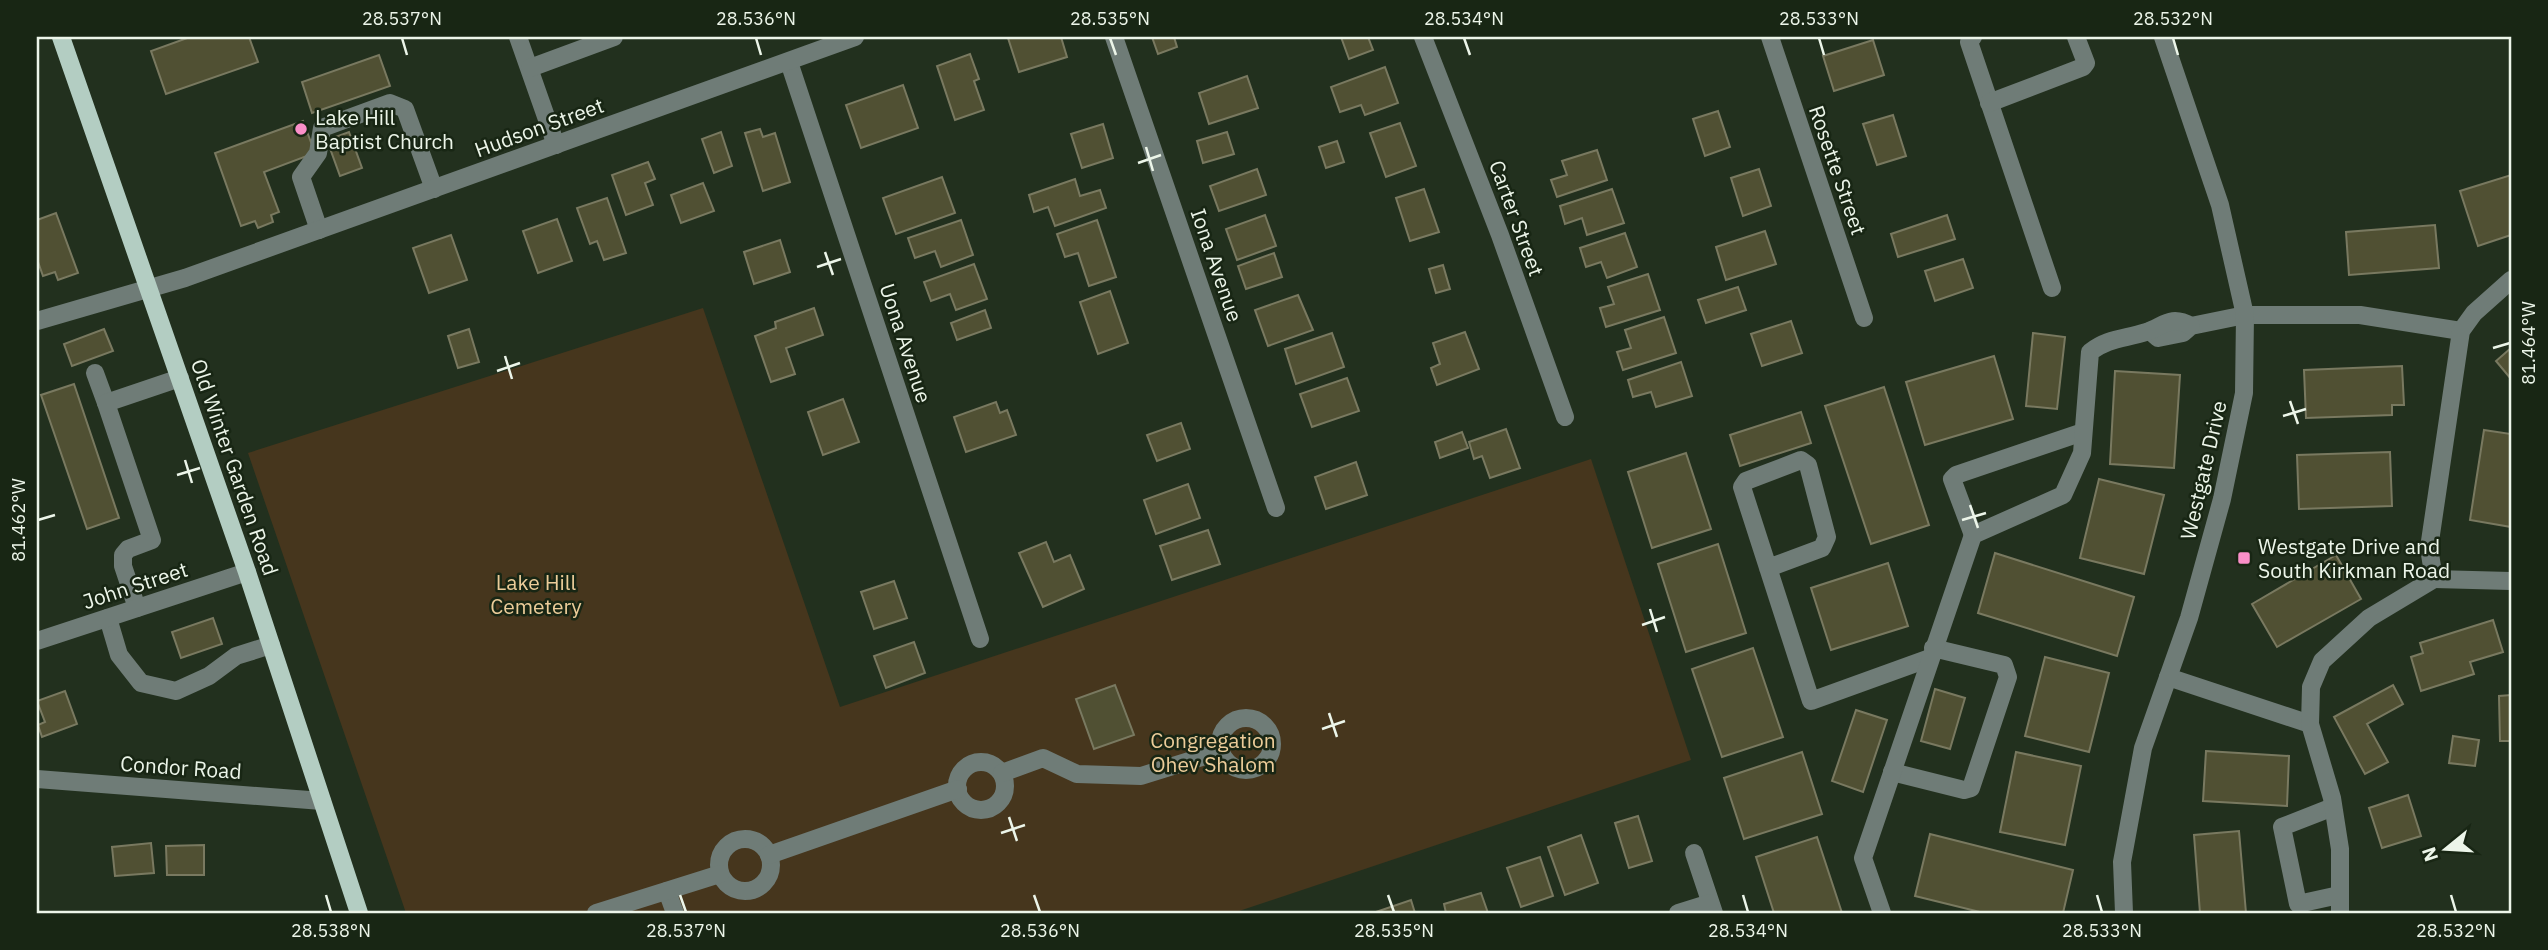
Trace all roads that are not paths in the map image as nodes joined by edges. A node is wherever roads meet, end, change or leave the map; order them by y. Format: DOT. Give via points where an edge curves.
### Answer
graph roads {
  1 [pos="61,37"];
  2 [pos="518,37"];
  3 [pos="614,37"];
  4 [pos="855,37"];
  5 [pos="1114,37"];
  6 [pos="1423,37"];
  7 [pos="1770,37"];
  8 [pos="1973,37"];
  9 [pos="2077,37"];
  10 [pos="2163,37"];
  11 [pos="789,62"];
  12 [pos="530,68"];
  13 [pos="1989,103"];
  14 [pos="556,145"];
  15 [pos="434,189"];
  16 [pos="319,230"];
  17 [pos="2511,280"];
  18 [pos="149,287"];
  19 [pos="2052,288"];
  20 [pos="2245,315"];
  21 [pos="1864,318"];
  22 [pos="37,321"];
  23 [pos="2461,331"];
  24 [pos="95,373"];
  25 [pos="180,378"];
  26 [pos="106,403"];
  27 [pos="1565,417"];
  28 [pos="2083,432"];
  29 [pos="1276,508"];
  30 [pos="1973,535"];
  31 [pos="1768,568"];
  32 [pos="247,572"];
  33 [pos="2434,579"];
  34 [pos="2511,580"];
  35 [pos="137,608"];
  36 [pos="108,618"];
  37 [pos="980,639"];
  38 [pos="37,641"];
  39 [pos="271,645"];
  40 [pos="1932,653"];
  41 [pos="2168,677"];
  42 [pos="2310,724"];
  43 [pos="1221,751"];
  44 [pos="1892,772"];
  45 [pos="1002,773"];
  46 [pos="37,779"];
  47 [pos="958,789"];
  48 [pos="322,801"];
  49 [pos="2333,807"];
  50 [pos="1694,853"];
  51 [pos="769,855"];
  52 [pos="720,874"];
  53 [pos="667,891"];
  54 [pos="2339,895"];
  55 [pos="1712,908"];
  56 [pos="359,913"];
  57 [pos="596,913"];
  58 [pos="675,913"];
  59 [pos="1678,913"];
  60 [pos="1882,913"];
  61 [pos="2124,913"];
  62 [pos="2340,913"];
  1 -- 18 [label="main road, Old Winter Garden Road"];
  2 -- 12 [label="street"];
  3 -- 12 [label="street"];
  4 -- 11 [label="street, Hudson Street"];
  5 -- 29 [label="street, Iona Avenue"];
  6 -- 27 [label="street, Carter Street"];
  7 -- 21 [label="street, Rosette Street"];
  8 -- 13 [label="street" via="1969,42"];
  9 -- 13 [label="street" via="2086,63 2083,67"];
  10 -- 20 [label="street, Westgate Drive" via="2220,205"];
  11 -- 14 [label="street, Hudson Street"];
  11 -- 37 [label="street, Uona Avenue"];
  12 -- 14 [label="street"];
  13 -- 19 [label="street"];
  14 -- 15 [label="street, Hudson Street"];
  15 -- 16 [label="street, Hudson Street"];
  15 -- 16 [label="street" via="404,109 390,103 322,128 318,153 301,177"];
  16 -- 18 [label="street, Hudson Street"];
  17 -- 23 [label="street"];
  18 -- 22 [label="street, Hudson Street"];
  18 -- 25 [label="main road, Old Winter Garden Road"];
  20 -- 23 [label="street" via="2360,315"];
  20 -- 28 [label="street" via="2158,338 2150,331 2105,340 2090,352"];
  20 -- 41 [label="street, Westgate Drive" via="2244,393 2222,499"];
  23 -- 33 [label="street" via="2429,548"];
  24 -- 26 [label="street"];
  25 -- 26 [label="street"];
  25 -- 32 [label="main road, Old Winter Garden Road"];
  26 -- 35 [label="street" via="152,540 122,555"];
  28 -- 30 [label="street" via="2082,453 2063,495"];
  28 -- 30 [label="street" via="1956,475 1952,479"];
  30 -- 40 [label="street"];
  31 -- 31 [label="street" via="1742,487 1746,481 1801,460 1808,465 1827,537 1822,548"];
  31 -- 40 [label="street" via="1811,701"];
  32 -- 35 [label="street, John Street"];
  32 -- 39 [label="main road, Old Winter Garden Road"];
  33 -- 34 [label="street"];
  33 -- 42 [label="street" via="2369,618 2322,661 2311,687"];
  35 -- 36 [label="street, John Street"];
  36 -- 38 [label="street, John Street"];
  36 -- 39 [label="street" via="119,656 141,683 176,691 209,676 236,656"];
  39 -- 48 [label="main road, Old Winter Garden Road"];
  40 -- 44 [label="street"];
  40 -- 44 [label="street" via="2004,665 2008,677 1976,776 1971,788 1964,790"];
  41 -- 42 [label="street"];
  41 -- 61 [label="street, Westgate Drive" via="2143,748 2122,862"];
  42 -- 49 [label="street"];
  43 -- 45 [label="street" via="1141,776 1077,774 1043,758"];
  44 -- 60 [label="street" via="1863,858"];
  45 -- 47 [label="street" via="989,763 973,764 961,774"];
  45 -- 47 [label="street" via="1004,795 993,807 971,808"];
  46 -- 48 [label="street, Condor Road"];
  47 -- 51 [label="street"];
  48 -- 56 [label="main road, Old Winter Garden Road"];
  49 -- 54 [label="street" via="2340,849"];
  49 -- 54 [label="street" via="2282,827 2298,904"];
  50 -- 55 [label="street"];
  51 -- 52 [label="street" via="754,840 737,839 719,857"];
  51 -- 52 [label="street" via="769,876 757,889 731,888"];
  52 -- 53 [label="street"];
  53 -- 57 [label="street"];
  53 -- 58 [label="street"];
  54 -- 62 [label="street"];
  55 -- 59 [label="street"];
}
